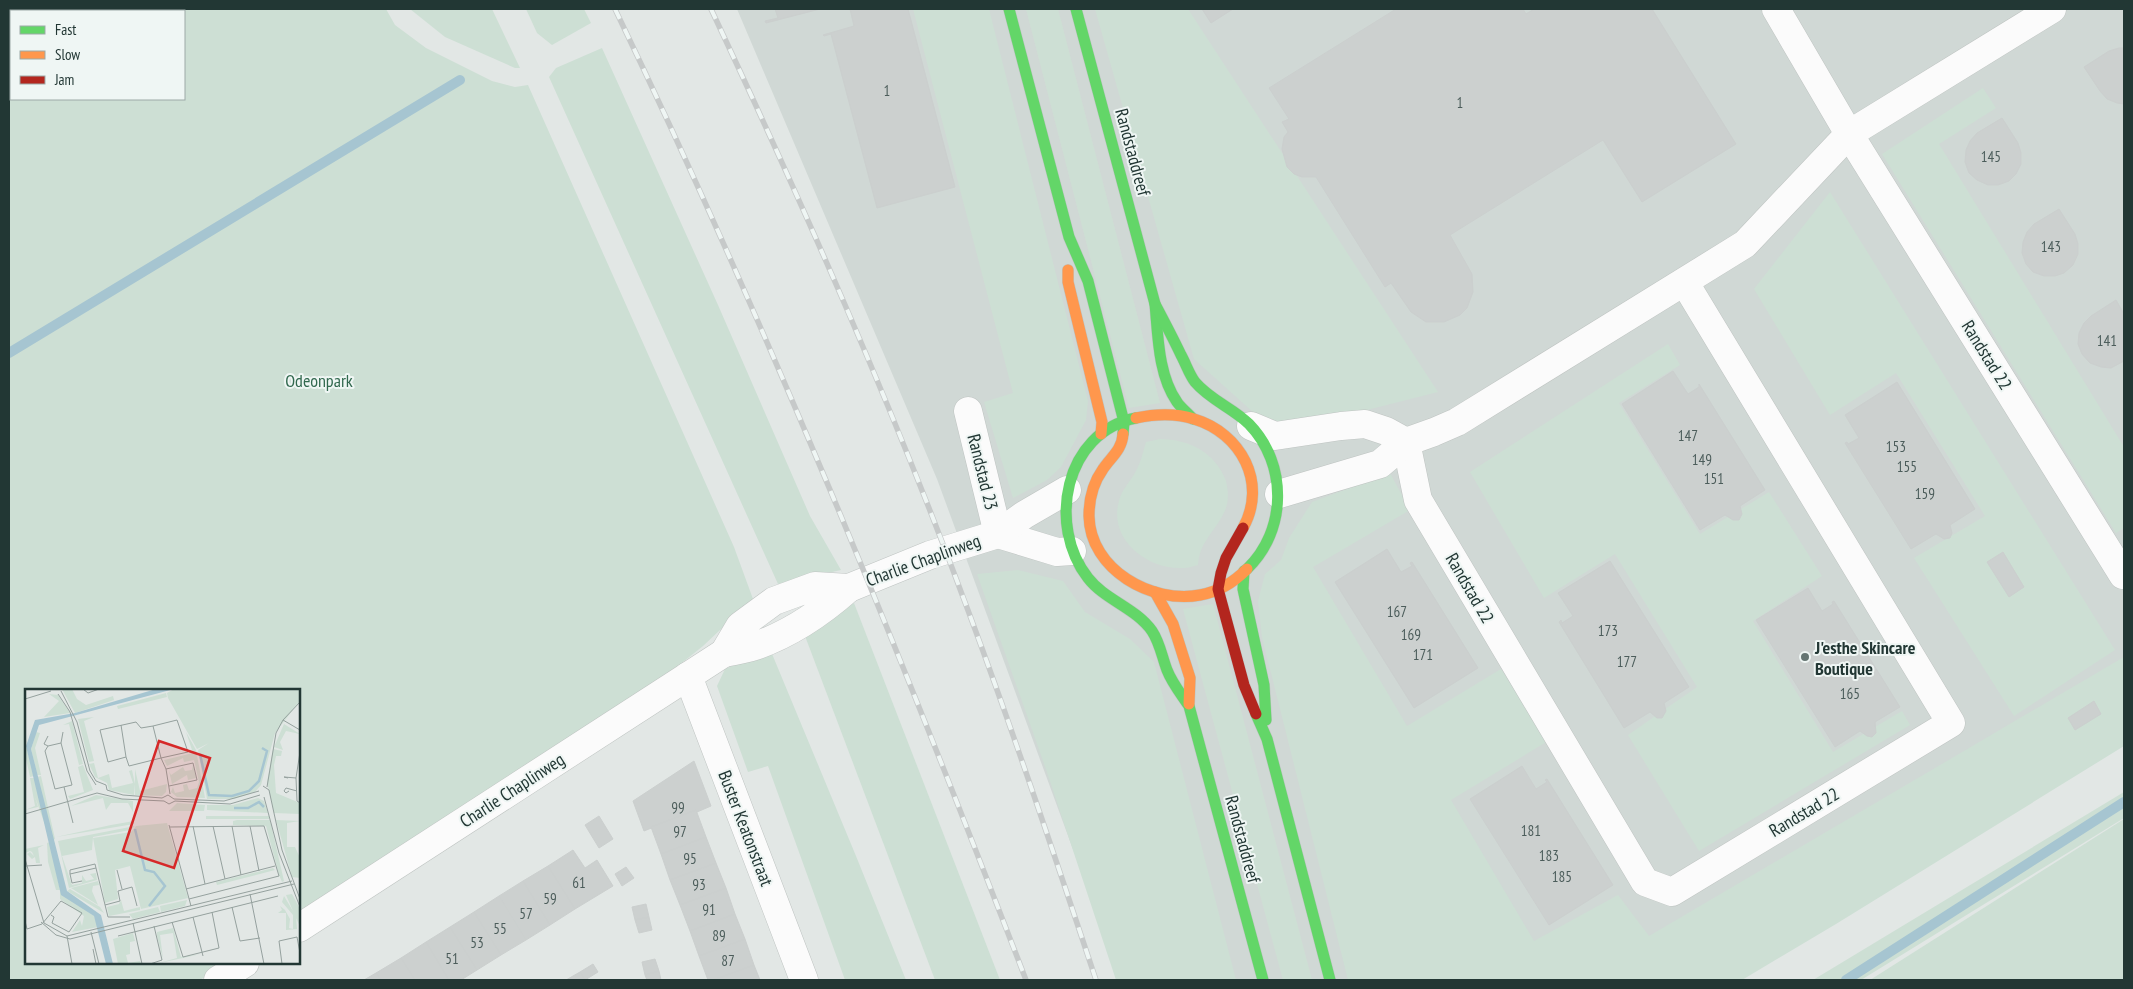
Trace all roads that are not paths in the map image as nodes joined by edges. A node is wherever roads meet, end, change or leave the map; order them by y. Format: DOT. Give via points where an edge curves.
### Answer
graph roads {
  1 [pos="1009,9"];
  2 [pos="1076,9"];
  3 [pos="1776,9"];
  4 [pos="2052,9"];
  5 [pos="1850,134"];
  6 [pos="1069,237"];
  7 [pos="1685,283"];
  8 [pos="1155,304"];
  9 [pos="968,411"];
  10 [pos="1193,419"];
  11 [pos="1124,422"];
  12 [pos="1251,426"];
  13 [pos="1101,434"];
  14 [pos="1406,442"];
  15 [pos="1270,455"];
  16 [pos="1244,457"];
  17 [pos="1067,490"];
  18 [pos="1279,494"];
  19 [pos="998,534"];
  20 [pos="1072,551"];
  21 [pos="1100,552"];
  22 [pos="1244,571"];
  23 [pos="2124,574"];
  24 [pos="1218,589"];
  25 [pos="1155,592"];
  26 [pos="688,676"];
  27 [pos="1189,706"];
  28 [pos="1267,739"];
  29 [pos="300,927"];
  30 [pos="243,964"];
  31 [pos="218,980"];
  32 [pos="804,980"];
  33 [pos="1263,980"];
  34 [pos="1330,980"];
  1 -- 6 [label="main road"];
  2 -- 8 [label="main road, Randstaddreef"];
  3 -- 5 [label="street, Randstad 22"];
  4 -- 5 [label="street"];
  5 -- 7 [label="street" via="1745,244"];
  5 -- 23 [label="street, Randstad 22"];
  6 -- 11 [label="main road" via="1088,281"];
  6 -- 13 [label="main road" via="1068,282 1102,422"];
  7 -- 14 [label="street" via="1457,422"];
  7 -- 14 [label="street, Randstad 22" via="1952,723 1672,892 1645,882 1481,608 1418,500"];
  8 -- 10 [label="main road, Randstaddreef" via="1168,382 1177,402"];
  8 -- 12 [label="main road, Randstaddreef" via="1192,379"];
  9 -- 19 [label="street, Randstad 23"];
  10 -- 11 [label="main road" via="1165,415 1144,416"];
  10 -- 16 [label="main road" via="1223,432"];
  11 -- 13 [label="main road"];
  11 -- 21 [label="main road" via="1120,448 1101,471 1090,503 1089,520"];
  12 -- 14 [label="street" via="1275,436 1365,424"];
  12 -- 15 [label="main road, Randstaddreef"];
  13 -- 17 [label="main road, Randstaddreef" via="1080,460"];
  14 -- 15 [label="street" via="1368,438"];
  14 -- 18 [label="street" via="1380,464"];
  15 -- 16 [label="main road"];
  15 -- 18 [label="main road"];
  16 -- 24 [label="main road" via="1253,489 1252,506 1244,530 1223,561"];
  17 -- 19 [label="street, Charlie Chaplinweg"];
  17 -- 20 [label="main road, Randstaddreef" via="1065,521"];
  18 -- 22 [label="main road" via="1271,534"];
  19 -- 20 [label="street, Charlie Chaplinweg" via="1057,552"];
  19 -- 26 [label="street, Charlie Chaplinweg" via="930,555 849,588 827,607 786,632 754,646 727,651"];
  20 -- 21 [label="main road"];
  20 -- 27 [label="main road, Randstaddreef" via="1090,582 1149,626 1170,677"];
  21 -- 25 [label="main road" via="1123,578"];
  22 -- 24 [label="main road"];
  22 -- 28 [label="main road" via="1243,589 1264,685"];
  24 -- 25 [label="main road" via="1186,596"];
  24 -- 28 [label="main road" via="1244,685"];
  25 -- 27 [label="main road, Randstaddreef" via="1174,624 1190,678"];
  26 -- 29 [label="street, Charlie Chaplinweg"];
  26 -- 32 [label="street, Buster Keatonstraat"];
  27 -- 33 [label="main road, Randstaddreef"];
  28 -- 34 [label="main road"];
  30 -- 31 [label="street"];
}
